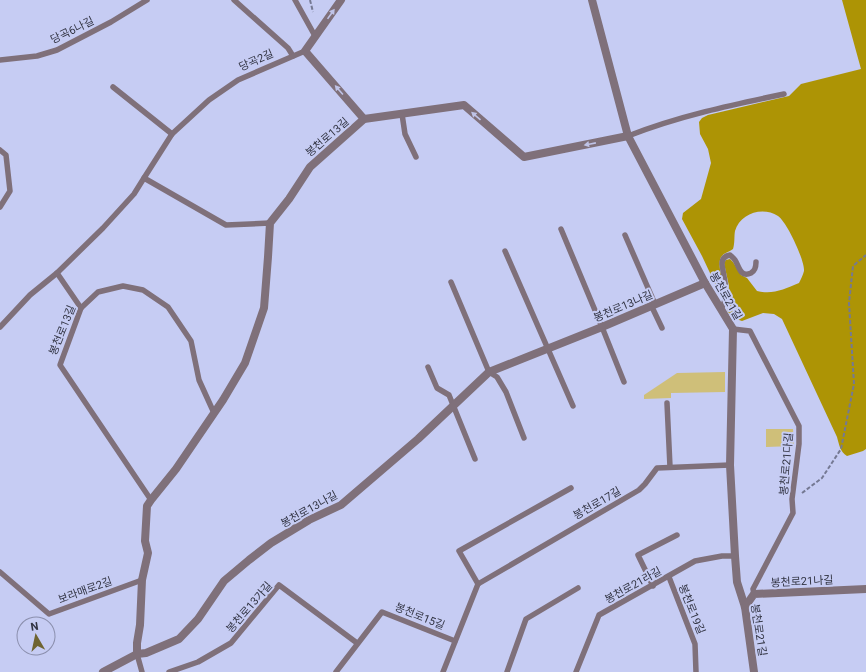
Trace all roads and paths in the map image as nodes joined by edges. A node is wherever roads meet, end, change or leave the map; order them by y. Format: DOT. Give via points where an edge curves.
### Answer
graph roads {
  1 [pos="147,0"];
  2 [pos="234,0"];
  3 [pos="295,0"];
  4 [pos="310,0"];
  5 [pos="341,0"];
  6 [pos="592,0"];
  7 [pos="313,13"];
  8 [pos="315,36"];
  9 [pos="305,50"];
  10 [pos="293,56"];
  11 [pos="0,60"];
  12 [pos="113,87"];
  13 [pos="784,94"];
  14 [pos="402,114"];
  15 [pos="364,119"];
  16 [pos="172,134"];
  17 [pos="628,136"];
  18 [pos="0,150"];
  19 [pos="416,157"];
  20 [pos="144,178"];
  21 [pos="0,207"];
  22 [pos="270,223"];
  23 [pos="561,229"];
  24 [pos="625,235"];
  25 [pos="505,251"];
  26 [pos="866,256"];
  27 [pos="756,262"];
  28 [pos="57,273"];
  29 [pos="451,282"];
  30 [pos="705,283"];
  31 [pos="653,304"];
  32 [pos="81,308"];
  33 [pos="721,309"];
  34 [pos="0,327"];
  35 [pos="602,327"];
  36 [pos="662,328"];
  37 [pos="733,329"];
  38 [pos="548,348"];
  39 [pos="428,367"];
  40 [pos="489,372"];
  41 [pos="624,382"];
  42 [pos="667,403"];
  43 [pos="453,406"];
  44 [pos="573,406"];
  45 [pos="214,413"];
  46 [pos="524,438"];
  47 [pos="475,459"];
  48 [pos="730,465"];
  49 [pos="670,467"];
  50 [pos="571,488"];
  51 [pos="151,500"];
  52 [pos="792,500"];
  53 [pos="677,535"];
  54 [pos="735,556"];
  55 [pos="0,572"];
  56 [pos="668,577"];
  57 [pos="142,580"];
  58 [pos="478,584"];
  59 [pos="652,586"];
  60 [pos="578,588"];
  61 [pos="866,589"];
  62 [pos="754,594"];
  63 [pos="745,606"];
  64 [pos="455,641"];
  65 [pos="357,643"];
  66 [pos="137,654"];
  67 [pos="103,672"];
  68 [pos="142,672"];
  69 [pos="169,672"];
  70 [pos="336,672"];
  71 [pos="443,672"];
  72 [pos="507,672"];
  73 [pos="576,672"];
  74 [pos="696,672"];
  75 [pos="754,672"];
  1 -- 11 [label="lane, 당곡6나길" via="57,50 37,56"];
  2 -- 10 [label="lane" via="288,48"];
  3 -- 8 [label="lane"];
  4 -- 7 [label="path"];
  8 -- 5 [label="street, 당곡2길, one-way"];
  6 -- 17 [label="street, 봉천로21길"];
  8 -- 9 [label="street, 당곡2길"];
  9 -- 10 [label="lane, 당곡2길"];
  15 -- 9 [label="street, 봉천로13길, one-way"];
  10 -- 16 [label="lane, 당곡2길" via="238,80 209,100"];
  12 -- 16 [label="lane"];
  13 -- 17 [label="lane" via="719,108 653,126"];
  14 -- 15 [label="street, 봉천로13길"];
  17 -- 14 [label="street, 봉천로13길, one-way" via="524,157 464,105"];
  14 -- 19 [label="lane" via="405,134"];
  15 -- 22 [label="street, 봉천로13길" via="310,167 289,200"];
  16 -- 20 [label="lane, 당곡2길"];
  17 -- 30 [label="street, 봉천로21길"];
  18 -- 21 [label="lane" via="6,155 10,191"];
  20 -- 22 [label="lane" via="226,225"];
  20 -- 28 [label="lane, 당곡2길" via="134,194 103,228"];
  22 -- 45 [label="street" via="264,308 245,363"];
  23 -- 35 [label="lane"];
  24 -- 31 [label="lane"];
  25 -- 38 [label="lane"];
  26 -- 52 [label="path" via="853,266 851,280 848,303 854,384 840,449 822,478"];
  27 -- 33 [label="lane" via="754,271 745,274 741,272 732,256 724,257 722,264 727,293"];
  28 -- 32 [label="lane"];
  28 -- 34 [label="lane, 당곡2길" via="30,295"];
  29 -- 40 [label="lane"];
  30 -- 31 [label="street, 봉천로13나길"];
  30 -- 33 [label="street, 봉천로21길"];
  31 -- 35 [label="street, 봉천로13나길"];
  31 -- 36 [label="lane"];
  32 -- 45 [label="lane, 봉천로13길" via="98,292 123,286 143,290 168,307 191,341 199,380"];
  32 -- 51 [label="lane, 봉천로13길" via="60,365"];
  33 -- 37 [label="street, 봉천로21길"];
  35 -- 38 [label="street, 봉천로13나길"];
  35 -- 41 [label="lane"];
  37 -- 48 [label="street, 봉천로21길"];
  37 -- 52 [label="lane, 봉천로21다길" via="750,331 799,426"];
  38 -- 40 [label="street, 봉천로13나길"];
  38 -- 44 [label="lane"];
  39 -- 43 [label="lane" via="437,388 449,395"];
  40 -- 43 [label="street, 봉천로13나길"];
  40 -- 46 [label="lane" via="497,377 506,392"];
  42 -- 49 [label="lane"];
  43 -- 47 [label="lane"];
  43 -- 66 [label="street, 봉천로13나길" via="341,505 271,543 224,581 198,619 179,639 146,653"];
  45 -- 51 [label="street" via="176,469"];
  48 -- 49 [label="lane, 봉천로17길"];
  48 -- 54 [label="street, 봉천로21길"];
  49 -- 58 [label="lane, 봉천로17길" via="657,468 639,490"];
  50 -- 58 [label="lane" via="459,551"];
  51 -- 57 [label="street" via="147,506 145,542 148,553"];
  52 -- 62 [label="lane, 봉천로21다길" via="793,513 753,589"];
  53 -- 59 [label="lane" via="638,555"];
  54 -- 56 [label="lane, 봉천로21라길" via="695,561"];
  54 -- 63 [label="street, 봉천로21길" via="738,582"];
  55 -- 57 [label="lane, 보라매로2길" via="49,614"];
  56 -- 59 [label="lane, 봉천로21라길"];
  56 -- 74 [label="lane, 봉천로19길" via="695,644"];
  57 -- 66 [label="street"];
  58 -- 64 [label="lane"];
  59 -- 73 [label="lane, 봉천로21라길" via="599,616"];
  60 -- 72 [label="lane" via="526,619"];
  61 -- 62 [label="street, 봉천로21나길"];
  62 -- 63 [label="street"];
  63 -- 75 [label="street, 봉천로21길"];
  64 -- 65 [label="lane, 봉천로15길" via="382,612"];
  64 -- 71 [label="lane"];
  65 -- 69 [label="lane, 봉천로13가길" via="280,586 231,643 198,662"];
  65 -- 70 [label="lane, 봉천로15길"];
  66 -- 67 [label="street"];
  66 -- 68 [label="lane"];
}
